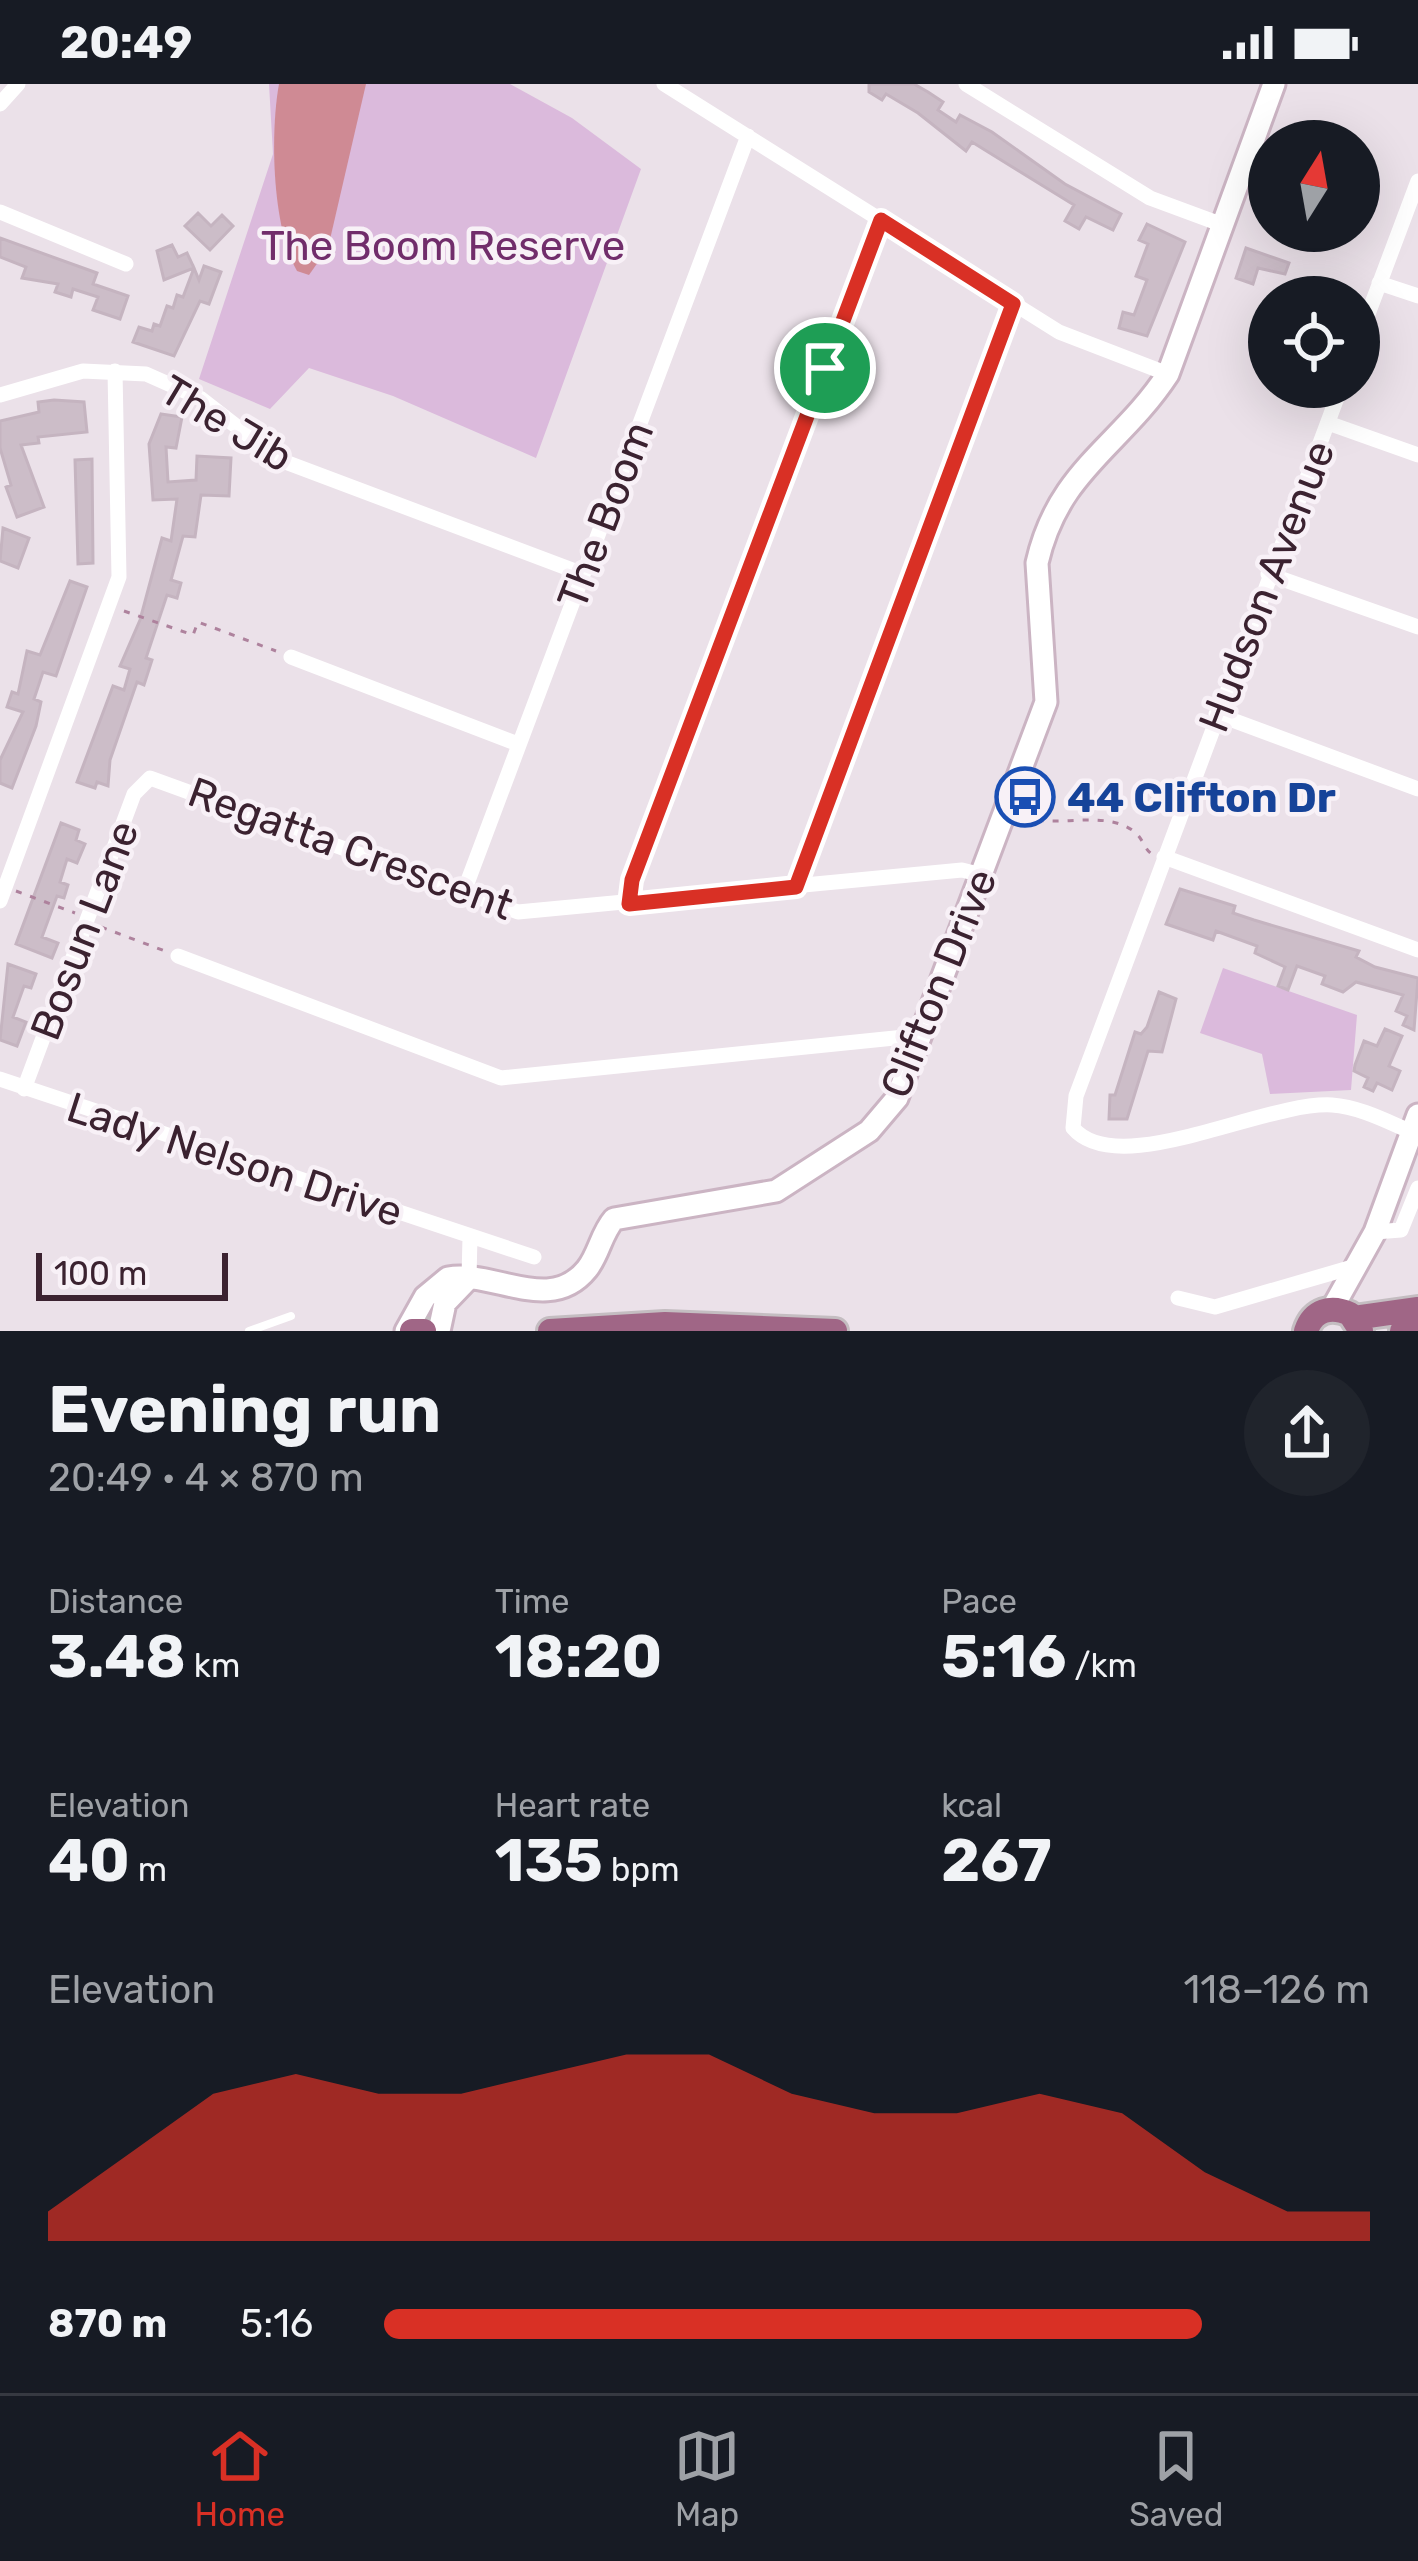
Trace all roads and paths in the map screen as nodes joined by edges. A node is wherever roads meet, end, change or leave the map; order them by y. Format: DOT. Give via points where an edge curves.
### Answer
graph roads {
  1 [pos="18,84"];
  2 [pos="664,84"];
  3 [pos="966,84"];
  4 [pos="1274,84"];
  5 [pos="0,104"];
  6 [pos="748,136"];
  7 [pos="1418,181"];
  8 [pos="0,212"];
  9 [pos="881,220"];
  10 [pos="1223,225"];
  11 [pos="126,264"];
  12 [pos="1380,280"];
  13 [pos="1380,283"];
  14 [pos="1418,296"];
  15 [pos="1013,304"];
  16 [pos="115,371"];
  17 [pos="1168,374"];
  18 [pos="0,395"];
  19 [pos="1333,408"];
  20 [pos="1328,423"];
  21 [pos="1418,455"];
  22 [pos="583,574"];
  23 [pos="1268,574"];
  24 [pos="111,606"];
  25 [pos="1418,627"];
  26 [pos="291,657"];
  27 [pos="1216,714"];
  28 [pos="518,744"];
  29 [pos="150,778"];
  30 [pos="1418,789"];
  31 [pos="1021,817"];
  32 [pos="1164,857"];
  33 [pos="982,875"];
  34 [pos="3,887"];
  35 [pos="796,887"];
  36 [pos="463,894"];
  37 [pos="629,904"];
  38 [pos="87,920"];
  39 [pos="1418,950"];
  40 [pos="178,956"];
  41 [pos="924,1034"];
  42 [pos="0,1078"];
  43 [pos="24,1089"];
  44 [pos="1415,1124"];
  45 [pos="1418,1188"];
  46 [pos="1375,1232"];
  47 [pos="470,1237"];
  48 [pos="534,1257"];
  49 [pos="1353,1274"];
  50 [pos="469,1278"];
  51 [pos="1178,1298"];
  52 [pos="1418,1309"];
  53 [pos="291,1316"];
  54 [pos="1349,1318"];
  55 [pos="1418,1328"];
  56 [pos="1302,1329"];
  57 [pos="249,1331"];
  58 [pos="409,1331"];
  59 [pos="424,1331"];
  60 [pos="439,1331"];
  61 [pos="550,1331"];
  62 [pos="835,1331"];
  63 [pos="1402,1331"];
  1 -- 5 [label="street"];
  2 -- 6 [label="street"];
  3 -- 10 [label="street" via="1150,198"];
  4 -- 10 [label="street, Clifton Drive"];
  6 -- 9 [label="street"];
  6 -- 22 [label="street, The Boom"];
  7 -- 12 [label="street"];
  8 -- 11 [label="street"];
  9 -- 15 [label="street"];
  9 -- 37 [label="street"];
  10 -- 17 [label="street, Clifton Drive"];
  13 -- 14 [label="street"];
  15 -- 17 [label="street" via="1059,332"];
  15 -- 35 [label="street"];
  16 -- 18 [label="street, The Jib" via="83,371"];
  16 -- 22 [label="street, The Jib" via="146,374 200,398 280,460"];
  16 -- 24 [label="street" via="122,550"];
  17 -- 33 [label="street, Clifton Drive" via="1147,407 1073,478 1046,531 1037,563 1046,702"];
  19 -- 20 [label="street, Hudson Avenue"];
  20 -- 21 [label="street"];
  20 -- 23 [label="street, Hudson Avenue"];
  22 -- 28 [label="street, The Boom"];
  23 -- 25 [label="street"];
  23 -- 27 [label="street, Hudson Avenue"];
  24 -- 26 [label="path" via="193,635 198,622"];
  24 -- 34 [label="street"];
  26 -- 28 [label="street"];
  27 -- 30 [label="street"];
  27 -- 32 [label="street, Hudson Avenue"];
  28 -- 36 [label="street, The Boom"];
  29 -- 36 [label="street, Regatta Crescent"];
  29 -- 38 [label="street, Bosun Lane" via="134,794"];
  31 -- 32 [label="path" via="1114,822"];
  32 -- 39 [label="street"];
  32 -- 44 [label="street, Hudson Avenue" via="1076,1096 1073,1128 1084,1141 1142,1146 1290,1107 1334,1105"];
  33 -- 35 [label="street, Regatta Crescent" via="962,870"];
  33 -- 41 [label="street, Clifton Drive"];
  34 -- 38 [label="path"];
  35 -- 37 [label="street, Regatta Crescent"];
  36 -- 37 [label="street, Regatta Crescent" via="518,912"];
  38 -- 40 [label="path"];
  38 -- 43 [label="street, Bosun Lane"];
  40 -- 41 [label="street" via="501,1078"];
  41 -- 50 [label="street, Clifton Drive" via="881,1121 776,1191 624,1214 603,1233 588,1268 555,1289"];
  42 -- 43 [label="street, Lady Nelson Drive"];
  43 -- 47 [label="street, Lady Nelson Drive"];
  44 -- 46 [label="street"];
  45 -- 46 [label="street" via="1402,1230"];
  46 -- 49 [label="street"];
  47 -- 48 [label="street, Lady Nelson Drive"];
  47 -- 50 [label="street"];
  49 -- 51 [label="street" via="1215,1307"];
  49 -- 54 [label="street"];
  50 -- 58 [label="street" via="440,1282"];
  50 -- 60 [label="street" via="445,1303"];
  52 -- 54 [label="main road"];
  53 -- 57 [label="lane"];
  54 -- 56 [label="main road" via="1317,1314"];
  55 -- 63 [label="main road"];
  58 -- 59 [label="main road"];
  61 -- 62 [label="main road" via="665,1324"];
}
